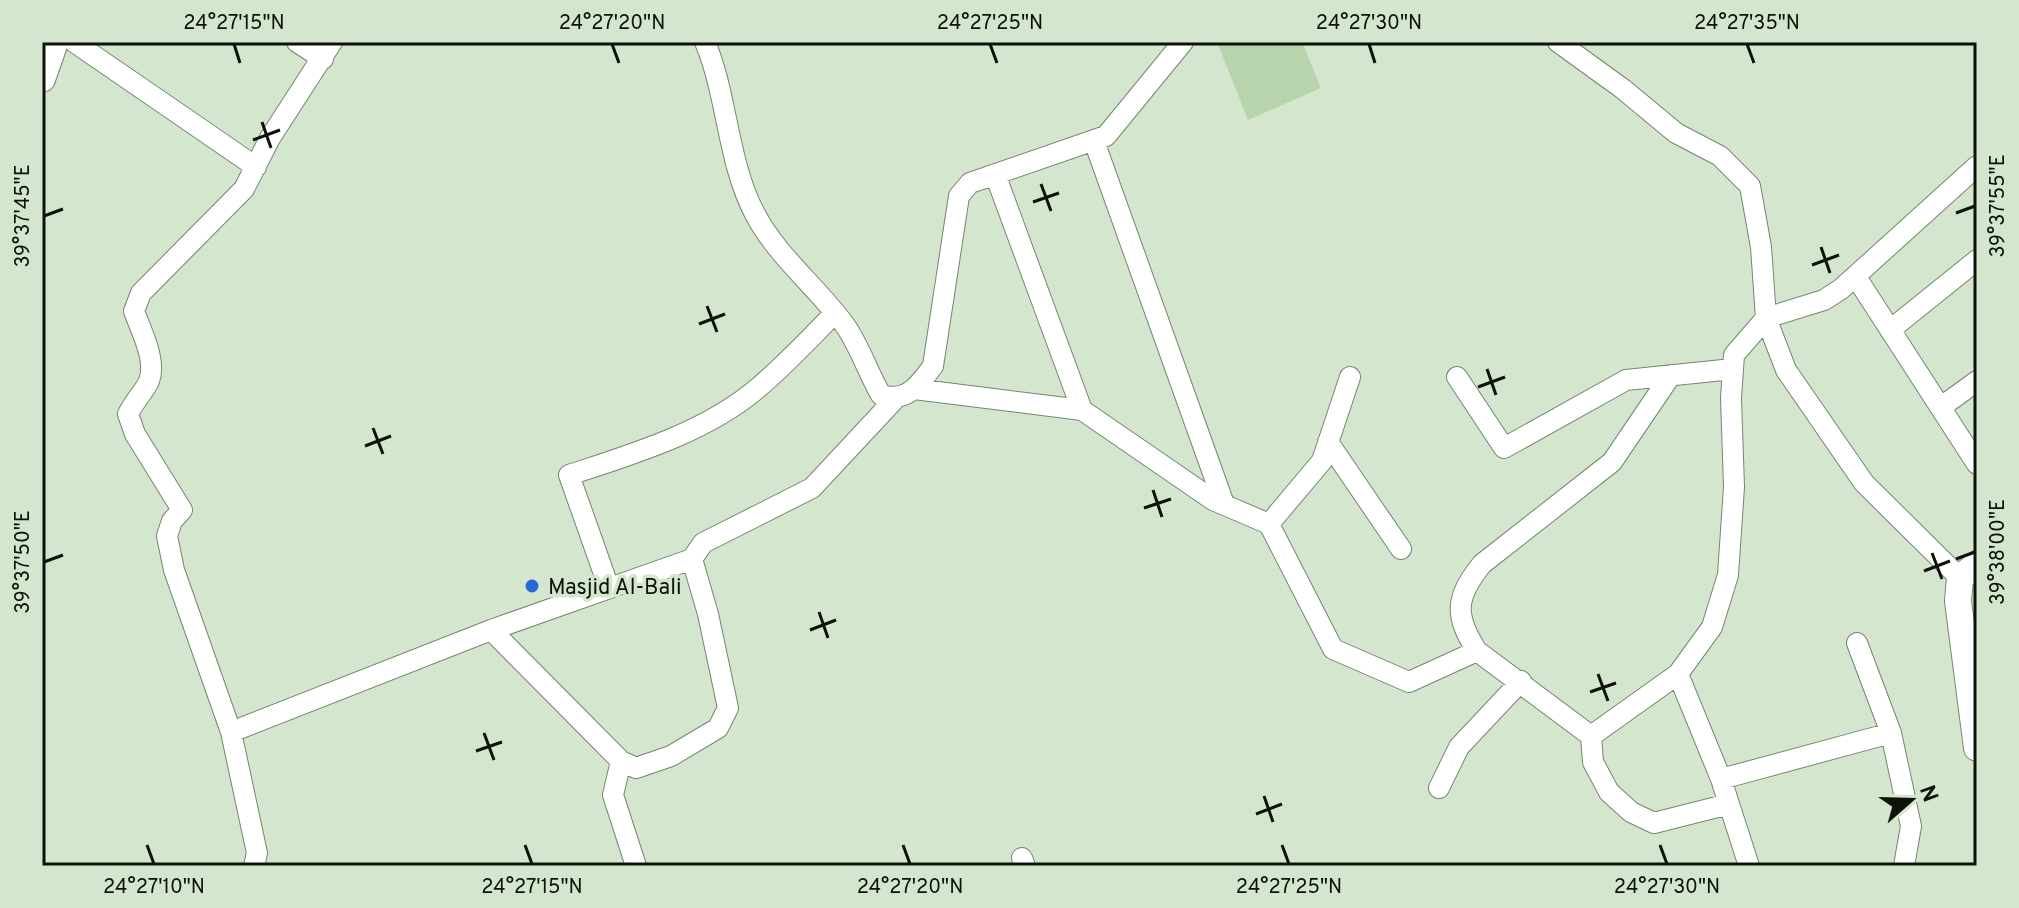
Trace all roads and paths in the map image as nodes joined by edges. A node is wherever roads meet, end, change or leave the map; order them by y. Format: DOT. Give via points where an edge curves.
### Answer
graph roads {
  1 [pos="55,42"];
  2 [pos="74,42"];
  3 [pos="297,42"];
  4 [pos="705,42"];
  5 [pos="1183,42"];
  6 [pos="1558,42"];
  7 [pos="328,50"];
  8 [pos="42,79"];
  9 [pos="1094,141"];
  10 [pos="1977,166"];
  11 [pos="256,167"];
  12 [pos="995,174"];
  13 [pos="1977,260"];
  14 [pos="1856,277"];
  15 [pos="835,313"];
  16 [pos="1766,318"];
  17 [pos="1890,330"];
  18 [pos="1733,369"];
  19 [pos="1671,375"];
  20 [pos="1350,377"];
  21 [pos="1457,377"];
  22 [pos="1977,381"];
  23 [pos="914,389"];
  24 [pos="895,399"];
  25 [pos="1941,407"];
  26 [pos="1082,410"];
  27 [pos="1328,442"];
  28 [pos="1977,464"];
  29 [pos="1224,504"];
  30 [pos="1269,524"];
  31 [pos="1401,549"];
  32 [pos="692,559"];
  33 [pos="1968,571"];
  34 [pos="609,588"];
  35 [pos="491,630"];
  36 [pos="1857,643"];
  37 [pos="1477,651"];
  38 [pos="1678,674"];
  39 [pos="1521,681"];
  40 [pos="231,732"];
  41 [pos="1891,733"];
  42 [pos="1591,736"];
  43 [pos="1977,748"];
  44 [pos="621,761"];
  45 [pos="1721,779"];
  46 [pos="1439,788"];
  47 [pos="1729,804"];
  48 [pos="254,866"];
  49 [pos="636,866"];
  50 [pos="1749,866"];
  51 [pos="1904,866"];
  1 -- 8 [label="main road"];
  2 -- 11 [label="street"];
  3 -- 7 [label="street"];
  4 -- 15 [label="street" via="754,213"];
  5 -- 9 [label="street" via="1106,136"];
  6 -- 16 [label="street" via="1676,133 1720,156 1750,186"];
  7 -- 11 [label="street"];
  9 -- 12 [label="street"];
  9 -- 29 [label="street"];
  10 -- 14 [label="street"];
  11 -- 40 [label="street" via="244,189 141,293 134,311 151,362 148,383 128,414 182,510 167,536 174,570"];
  12 -- 23 [label="street" via="970,183 959,196 933,366"];
  12 -- 26 [label="street"];
  13 -- 17 [label="street"];
  14 -- 16 [label="street" via="1824,300"];
  14 -- 17 [label="street"];
  15 -- 24 [label="street" via="881,395"];
  15 -- 34 [label="street" via="758,388 711,419 569,475"];
  16 -- 18 [label="street" via="1734,355"];
  16 -- 33 [label="street" via="1786,370 1864,483"];
  17 -- 25 [label="street"];
  18 -- 19 [label="street"];
  18 -- 38 [label="street" via="1728,575 1712,627"];
  19 -- 21 [label="street" via="1626,380 1504,448"];
  19 -- 37 [label="street" via="1612,462 1482,564 1467,583 1462,628"];
  20 -- 27 [label="street"];
  22 -- 25 [label="street"];
  23 -- 24 [label="street"];
  23 -- 26 [label="street"];
  24 -- 32 [label="street" via="812,488 703,543"];
  25 -- 28 [label="street"];
  26 -- 29 [label="street"];
  27 -- 30 [label="street" via="1322,461"];
  27 -- 31 [label="street"];
  29 -- 30 [label="street"];
  30 -- 37 [label="street" via="1333,649 1409,682"];
  32 -- 34 [label="street"];
  32 -- 44 [label="street" via="728,708 718,728 671,756 636,768"];
  33 -- 43 [label="main road" via="1958,601"];
  34 -- 35 [label="street"];
  35 -- 40 [label="street"];
  35 -- 44 [label="street"];
  36 -- 41 [label="street"];
  37 -- 39 [label="street"];
  38 -- 42 [label="street"];
  38 -- 45 [label="street"];
  39 -- 42 [label="street"];
  39 -- 46 [label="street" via="1459,747"];
  40 -- 48 [label="street" via="257,853"];
  41 -- 45 [label="street"];
  41 -- 51 [label="street" via="1911,826"];
  42 -- 47 [label="street" via="1593,762 1609,792 1631,812 1654,823"];
  44 -- 49 [label="street" via="613,795"];
  45 -- 47 [label="street"];
  47 -- 50 [label="street"];
}
